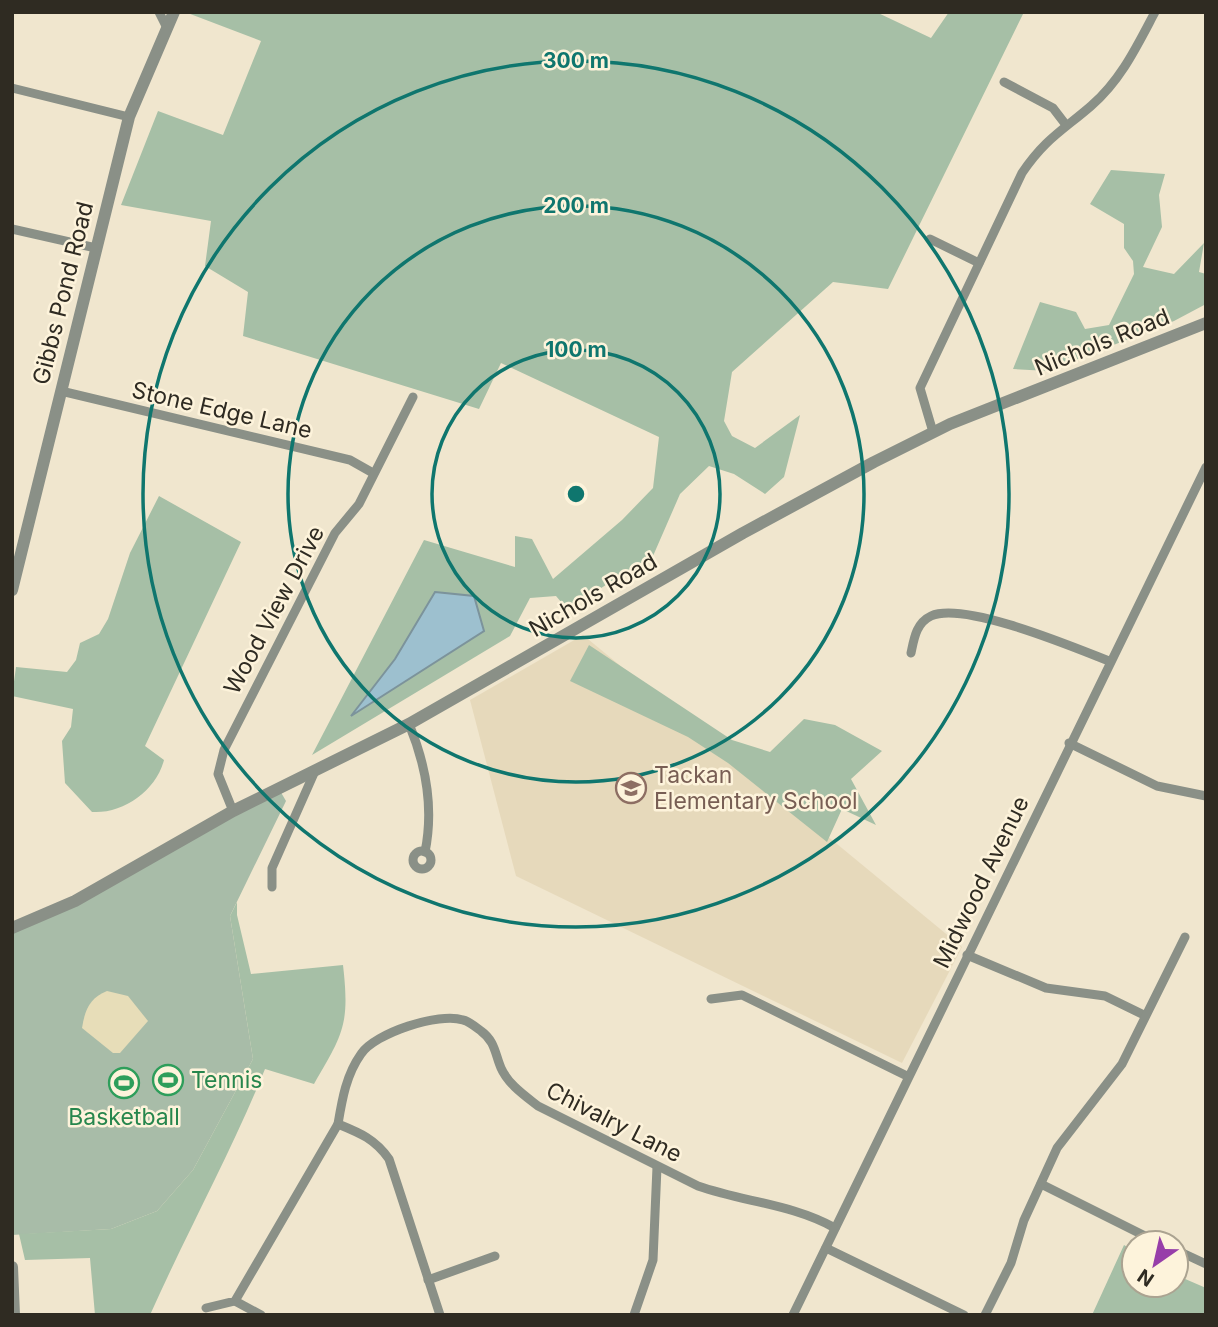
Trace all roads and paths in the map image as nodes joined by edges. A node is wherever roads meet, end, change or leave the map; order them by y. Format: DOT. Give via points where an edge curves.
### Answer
graph roads {
  1 [pos="159,12"];
  2 [pos="174,12"];
  3 [pos="1155,12"];
  4 [pos="167,28"];
  5 [pos="1004,82"];
  6 [pos="12,88"];
  7 [pos="129,117"];
  8 [pos="1066,125"];
  9 [pos="12,229"];
  10 [pos="930,239"];
  11 [pos="96,248"];
  12 [pos="979,263"];
  13 [pos="1206,323"];
  14 [pos="61,391"];
  15 [pos="413,397"];
  16 [pos="933,432"];
  17 [pos="1206,467"];
  18 [pos="373,473"];
  19 [pos="12,590"];
  20 [pos="911,653"];
  21 [pos="1109,661"];
  22 [pos="409,724"];
  23 [pos="1069,743"];
  24 [pos="315,771"];
  25 [pos="1206,796"];
  26 [pos="233,811"];
  27 [pos="425,852"];
  28 [pos="272,887"];
  29 [pos="12,928"];
  30 [pos="1185,937"];
  31 [pos="967,955"];
  32 [pos="711,999"];
  33 [pos="1144,1016"];
  34 [pos="907,1076"];
  35 [pos="338,1124"];
  36 [pos="657,1167"];
  37 [pos="1041,1184"];
  38 [pos="835,1228"];
  39 [pos="1131,1229"];
  40 [pos="826,1248"];
  41 [pos="495,1256"];
  42 [pos="1190,1257"];
  43 [pos="1206,1264"];
  44 [pos="12,1267"];
  45 [pos="428,1280"];
  46 [pos="235,1301"];
  47 [pos="206,1308"];
  48 [pos="14,1315"];
  49 [pos="261,1315"];
  50 [pos="440,1315"];
  51 [pos="634,1315"];
  52 [pos="793,1315"];
  53 [pos="964,1315"];
  54 [pos="985,1315"];
  1 -- 4 [label="street"];
  2 -- 4 [label="street, Gibbs Pond Road"];
  3 -- 8 [label="street" via="1123,72"];
  4 -- 7 [label="street, Gibbs Pond Road"];
  5 -- 8 [label="street" via="1053,108"];
  6 -- 7 [label="street"];
  7 -- 11 [label="street, Gibbs Pond Road"];
  8 -- 12 [label="street" via="1040,147 1022,173"];
  9 -- 11 [label="street"];
  10 -- 12 [label="street"];
  11 -- 14 [label="street, Gibbs Pond Road"];
  12 -- 16 [label="street" via="920,388"];
  13 -- 16 [label="street, Nichols Road"];
  14 -- 18 [label="street, Stone Edge Lane" via="350,460"];
  14 -- 19 [label="street, Gibbs Pond Road"];
  15 -- 18 [label="street, Wood View Drive"];
  16 -- 22 [label="street, Nichols Road" via="744,533"];
  17 -- 21 [label="street, Midwood Avenue"];
  18 -- 26 [label="street, Wood View Drive" via="359,504 335,533 224,750 218,774"];
  20 -- 21 [label="street" via="916,630 928,617 947,611 986,618"];
  21 -- 23 [label="street, Midwood Avenue"];
  22 -- 24 [label="street, Nichols Road"];
  22 -- 27 [label="street" via="428,792"];
  23 -- 25 [label="street" via="1157,786"];
  23 -- 31 [label="street, Midwood Avenue"];
  24 -- 26 [label="street, Nichols Road"];
  24 -- 28 [label="street" via="272,868"];
  26 -- 29 [label="street, Nichols Road" via="75,901"];
  30 -- 33 [label="street"];
  31 -- 33 [label="street" via="1046,988 1105,996"];
  31 -- 34 [label="street, Midwood Avenue"];
  32 -- 34 [label="street" via="741,995"];
  33 -- 37 [label="street" via="1122,1064 1070,1129"];
  34 -- 38 [label="street, Midwood Avenue"];
  35 -- 36 [label="street, Chivalry Lane" via="347,1082 362,1051 385,1034 430,1021 463,1020 484,1033 515,1088 538,1106"];
  35 -- 45 [label="street" via="379,1144 389,1159"];
  35 -- 46 [label="street, Chivalry Lane"];
  36 -- 38 [label="street, Chivalry Lane" via="724,1195 791,1208"];
  36 -- 51 [label="street" via="653,1260"];
  37 -- 39 [label="street"];
  37 -- 54 [label="street"];
  38 -- 40 [label="street, Midwood Avenue"];
  40 -- 52 [label="street, Midwood Avenue"];
  40 -- 53 [label="street"];
  41 -- 45 [label="street"];
  42 -- 43 [label="street"];
  44 -- 48 [label="street"];
  45 -- 50 [label="street"];
  46 -- 47 [label="street"];
  46 -- 49 [label="street"];
}
